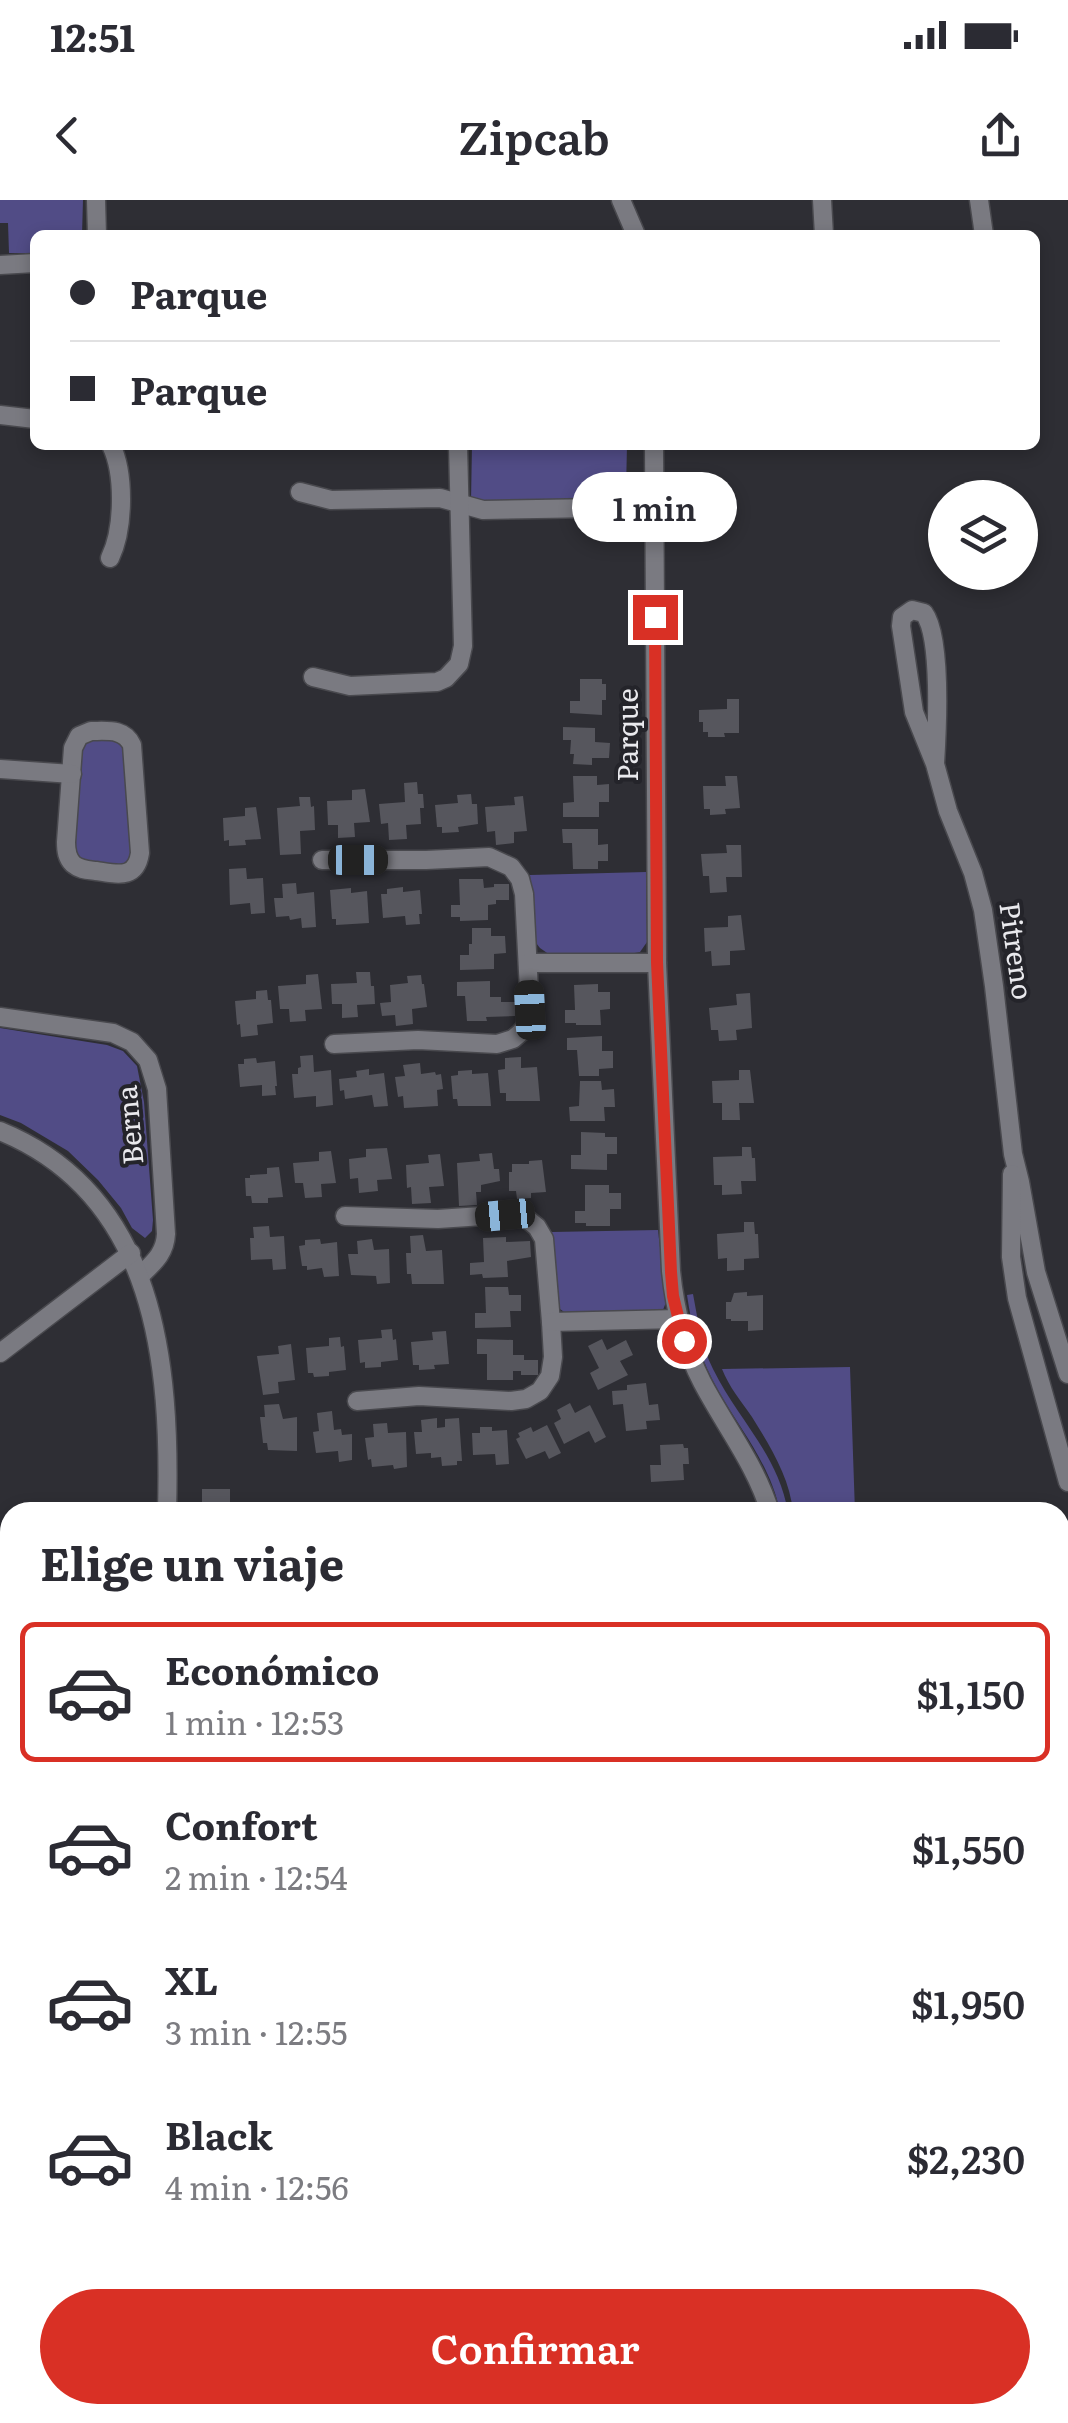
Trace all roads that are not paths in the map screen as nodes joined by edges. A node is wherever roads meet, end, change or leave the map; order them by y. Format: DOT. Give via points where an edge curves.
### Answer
graph roads {
  1 [pos="96,200"];
  2 [pos="621,200"];
  3 [pos="822,200"];
  4 [pos="980,200"];
  5 [pos="97,230"];
  6 [pos="634,230"];
  7 [pos="824,230"];
  8 [pos="983,230"];
  9 [pos="30,263"];
  10 [pos="0,265"];
  11 [pos="0,415"];
  12 [pos="30,418"];
  13 [pos="112,450"];
  14 [pos="458,450"];
  15 [pos="654,450"];
  16 [pos="300,492"];
  17 [pos="458,504"];
  18 [pos="654,507"];
  19 [pos="110,558"];
  20 [pos="313,677"];
  21 [pos="934,764"];
  22 [pos="0,768"];
  23 [pos="72,774"];
  24 [pos="322,860"];
  25 [pos="657,962"];
  26 [pos="528,963"];
  27 [pos="0,1017"];
  28 [pos="334,1044"];
  29 [pos="0,1131"];
  30 [pos="1013,1154"];
  31 [pos="345,1216"];
  32 [pos="130,1253"];
  33 [pos="140,1276"];
  34 [pos="678,1319"];
  35 [pos="551,1322"];
  36 [pos="0,1354"];
  37 [pos="1068,1375"];
  38 [pos="1042,1386"];
  39 [pos="357,1401"];
  40 [pos="1068,1482"];
  41 [pos="168,1502"];
  42 [pos="766,1502"];
  1 -- 5 [label="street"];
  2 -- 6 [label="street"];
  3 -- 7 [label="street"];
  4 -- 8 [label="street"];
  9 -- 10 [label="street"];
  11 -- 12 [label="street"];
  13 -- 19 [label="street" via="120,519"];
  14 -- 17 [label="street"];
  15 -- 18 [label="street, Parque"];
  16 -- 17 [label="street" via="331,500 434,498"];
  17 -- 18 [label="street" via="483,510"];
  17 -- 20 [label="street" via="463,646 453,672 428,684 350,686"];
  18 -- 25 [label="street, Parque"];
  21 -- 21 [label="street, Pitreno" via="938,696 930,625 924,613 912,610 901,626 910,695"];
  21 -- 30 [label="street, Pitreno" via="983,910"];
  22 -- 23 [label="street"];
  23 -- 23 [label="street" via="67,855 80,868 127,873 140,852 130,741 122,733 84,732 75,742"];
  24 -- 26 [label="street" via="504,862 523,887"];
  25 -- 26 [label="street"];
  25 -- 34 [label="street, Parque"];
  26 -- 28 [label="street" via="528,1019 506,1042"];
  27 -- 33 [label="street, Berna" via="113,1033 148,1060 157,1089 166,1242"];
  29 -- 32 [label="street, Berna" via="76,1178"];
  30 -- 37 [label="street, Pitreno" via="1036,1272"];
  30 -- 38 [label="street, Pitreno" via="1014,1278"];
  31 -- 35 [label="street" via="526,1218 544,1239"];
  32 -- 33 [label="street, Berna"];
  32 -- 36 [label="street"];
  33 -- 41 [label="street, Berna" via="163,1381"];
  34 -- 35 [label="street"];
  34 -- 42 [label="street, Parque" via="692,1362"];
  35 -- 39 [label="street" via="550,1376 526,1399"];
  37 -- 38 [label="street, Pitreno" via="1052,1374"];
  38 -- 40 [label="street, Pitreno"];
}
